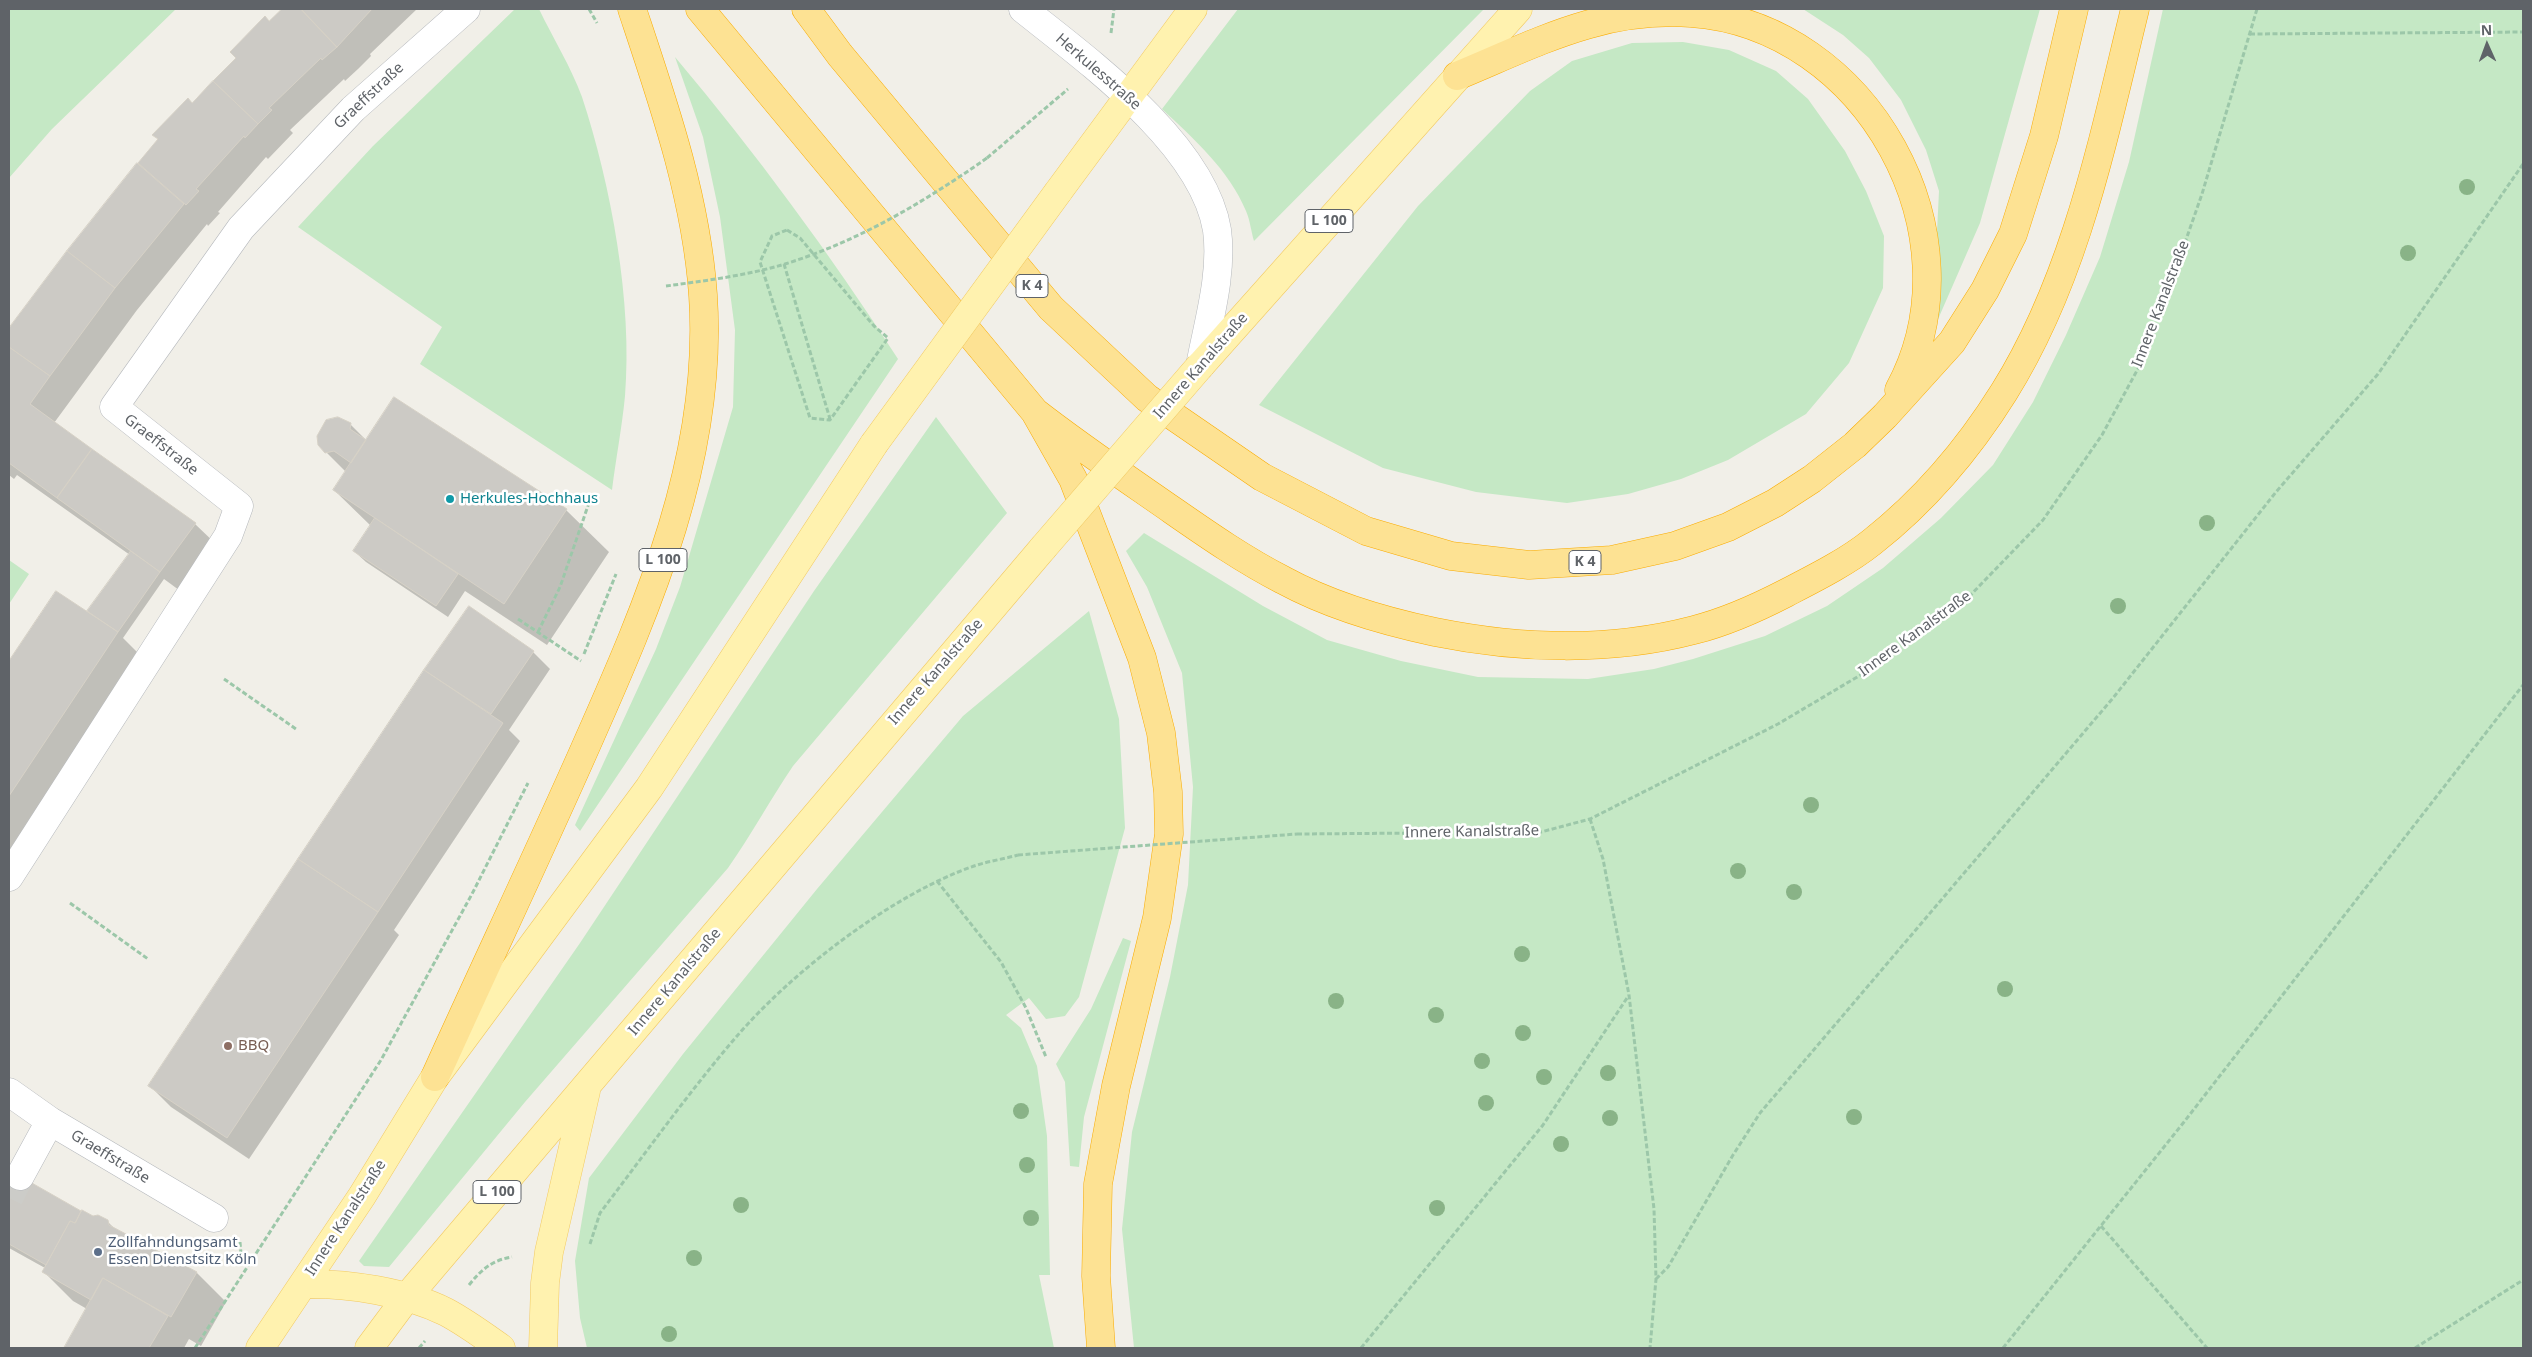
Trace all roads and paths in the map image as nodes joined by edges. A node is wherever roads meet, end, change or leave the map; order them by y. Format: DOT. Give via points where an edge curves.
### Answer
graph roads {
  1 [pos="466,9"];
  2 [pos="632,9"];
  3 [pos="700,9"];
  4 [pos="806,9"];
  5 [pos="1023,9"];
  6 [pos="1114,9"];
  7 [pos="1194,9"];
  8 [pos="1518,9"];
  9 [pos="2074,9"];
  10 [pos="2135,9"];
  11 [pos="2257,9"];
  12 [pos="2523,32"];
  13 [pos="2250,34"];
  14 [pos="1095,66"];
  15 [pos="1457,76"];
  16 [pos="1128,95"];
  17 [pos="2523,164"];
  18 [pos="784,264"];
  19 [pos="666,286"];
  20 [pos="1200,366"];
  21 [pos="1035,412"];
  22 [pos="1885,416"];
  23 [pos="830,420"];
  24 [pos="591,497"];
  25 [pos="617,573"];
  26 [pos="518,619"];
  27 [pos="538,632"];
  28 [pos="581,661"];
  29 [pos="578,670"];
  30 [pos="224,679"];
  31 [pos="2523,685"];
  32 [pos="296,730"];
  33 [pos="529,780"];
  34 [pos="1590,819"];
  35 [pos="9,877"];
  36 [pos="937,881"];
  37 [pos="70,903"];
  38 [pos="148,959"];
  39 [pos="1629,995"];
  40 [pos="1046,1057"];
  41 [pos="435,1077"];
  42 [pos="587,1087"];
  43 [pos="9,1092"];
  44 [pos="50,1121"];
  45 [pos="20,1176"];
  46 [pos="214,1218"];
  47 [pos="2101,1226"];
  48 [pos="549,1252"];
  49 [pos="1656,1279"];
  50 [pos="2523,1280"];
  51 [pos="303,1284"];
  52 [pos="407,1297"];
  53 [pos="446,1312"];
  54 [pos="195,1348"];
  55 [pos="260,1348"];
  56 [pos="369,1348"];
  57 [pos="419,1348"];
  58 [pos="501,1348"];
  59 [pos="543,1348"];
  60 [pos="1101,1348"];
  61 [pos="1361,1348"];
  62 [pos="1650,1348"];
  63 [pos="2003,1348"];
  64 [pos="2207,1348"];
  65 [pos="2415,1348"];
  1 -- 35 [label="street, Graeffstraße" via="353,109 241,228 114,407 239,506 228,536"];
  2 -- 41 [label="highway, L 100" via="660,92 697,243 704,338 701,397 691,457 674,524 652,590 619,672"];
  3 -- 21 [label="highway"];
  4 -- 22 [label="highway, K 4" via="840,55 1051,308 1147,398 1262,477 1366,531 1450,556 1529,565 1612,560 1675,546 1728,527 1775,503 1855,446"];
  5 -- 14 [label="street, Herkulesstraße"];
  6 -- 14 [label="path" via="1107,51"];
  7 -- 16 [label="main road, Innere Kanalstraße / L 100"];
  8 -- 15 [label="main road, Innere Kanalstraße / L 100"];
  9 -- 22 [label="highway" via="2044,136 2013,234 1985,290 1952,342"];
  10 -- 21 [label="highway" via="2097,164 2071,249 2040,327 2004,392 1968,444 1922,496 1871,543 1812,580 1754,609 1696,630 1641,641 1585,645 1529,645 1466,638 1406,626 1347,607 1284,581 1221,544 1085,451"];
  11 -- 13 [label="path, Innere Kanalstraße"];
  12 -- 13 [label="path"];
  13 -- 34 [label="path, Innere Kanalstraße" via="2202,194 2146,354 2102,436 2043,520 1960,606 1874,667 1778,724"];
  14 -- 16 [label="street, Herkulesstraße"];
  14 -- 18 [label="path, bridge" via="987,158 904,212 848,241"];
  15 -- 20 [label="main road, Innere Kanalstraße / L 100"];
  15 -- 22 [label="highway" via="1580,25 1617,16 1655,12 1693,13 1740,23 1800,50 1832,72 1859,98 1882,128 1915,197 1923,234 1924,310 1916,347 1903,383"];
  16 -- 20 [label="street, Herkulesstraße" via="1184,160 1208,199 1217,231 1217,270"];
  16 -- 41 [label="main road, Innere Kanalstraße / L 100, bridge" via="874,444 650,788"];
  17 -- 49 [label="path" via="2378,374 2276,492 2113,698 1760,1113 1668,1267"];
  18 -- 19 [label="path, bridge"];
  18 -- 23 [label="path"];
  20 -- 42 [label="main road, Innere Kanalstraße / L 100, bridge" via="804,826"];
  21 -- 60 [label="highway" via="1073,479 1142,658 1161,733 1168,792 1169,834 1157,918 1116,1086 1098,1184 1096,1276"];
  23 -- 23 [label="path" via="810,418 760,262 772,236 787,230 800,238 874,326 888,338"];
  24 -- 27 [label="path" via="560,587"];
  25 -- 28 [label="path"];
  26 -- 27 [label="path"];
  27 -- 28 [label="path"];
  28 -- 29 [label="path"];
  30 -- 32 [label="path"];
  31 -- 47 [label="path"];
  33 -- 54 [label="path" via="472,894 381,1060"];
  34 -- 36 [label="path, Innere Kanalstraße, bridge" via="1541,832 1297,834 1018,855 975,866"];
  34 -- 39 [label="path" via="1603,859"];
  36 -- 40 [label="path" via="1001,962 1026,1008"];
  36 -- 48 [label="path, Innere Kanalstraße" via="876,917 784,989 737,1036 600,1213 588,1248"];
  37 -- 38 [label="path"];
  39 -- 49 [label="path" via="1654,1209"];
  39 -- 61 [label="path" via="1543,1124"];
  41 -- 51 [label="main road, Innere Kanalstraße / L 100"];
  42 -- 48 [label="main road"];
  42 -- 52 [label="main road, Innere Kanalstraße / L 100"];
  43 -- 44 [label="street, Graeffstraße"];
  44 -- 45 [label="street"];
  44 -- 46 [label="street, Graeffstraße"];
  47 -- 63 [label="path"];
  47 -- 64 [label="path"];
  48 -- 53 [label="path" via="500,1259 480,1270"];
  48 -- 59 [label="main road"];
  49 -- 62 [label="path"];
  50 -- 65 [label="path"];
  51 -- 52 [label="main road" via="331,1283"];
  51 -- 55 [label="main road, Innere Kanalstraße / L 100"];
  52 -- 53 [label="main road"];
  52 -- 56 [label="main road, Innere Kanalstraße / L 100"];
  53 -- 57 [label="path"];
  53 -- 58 [label="main road"];
}
